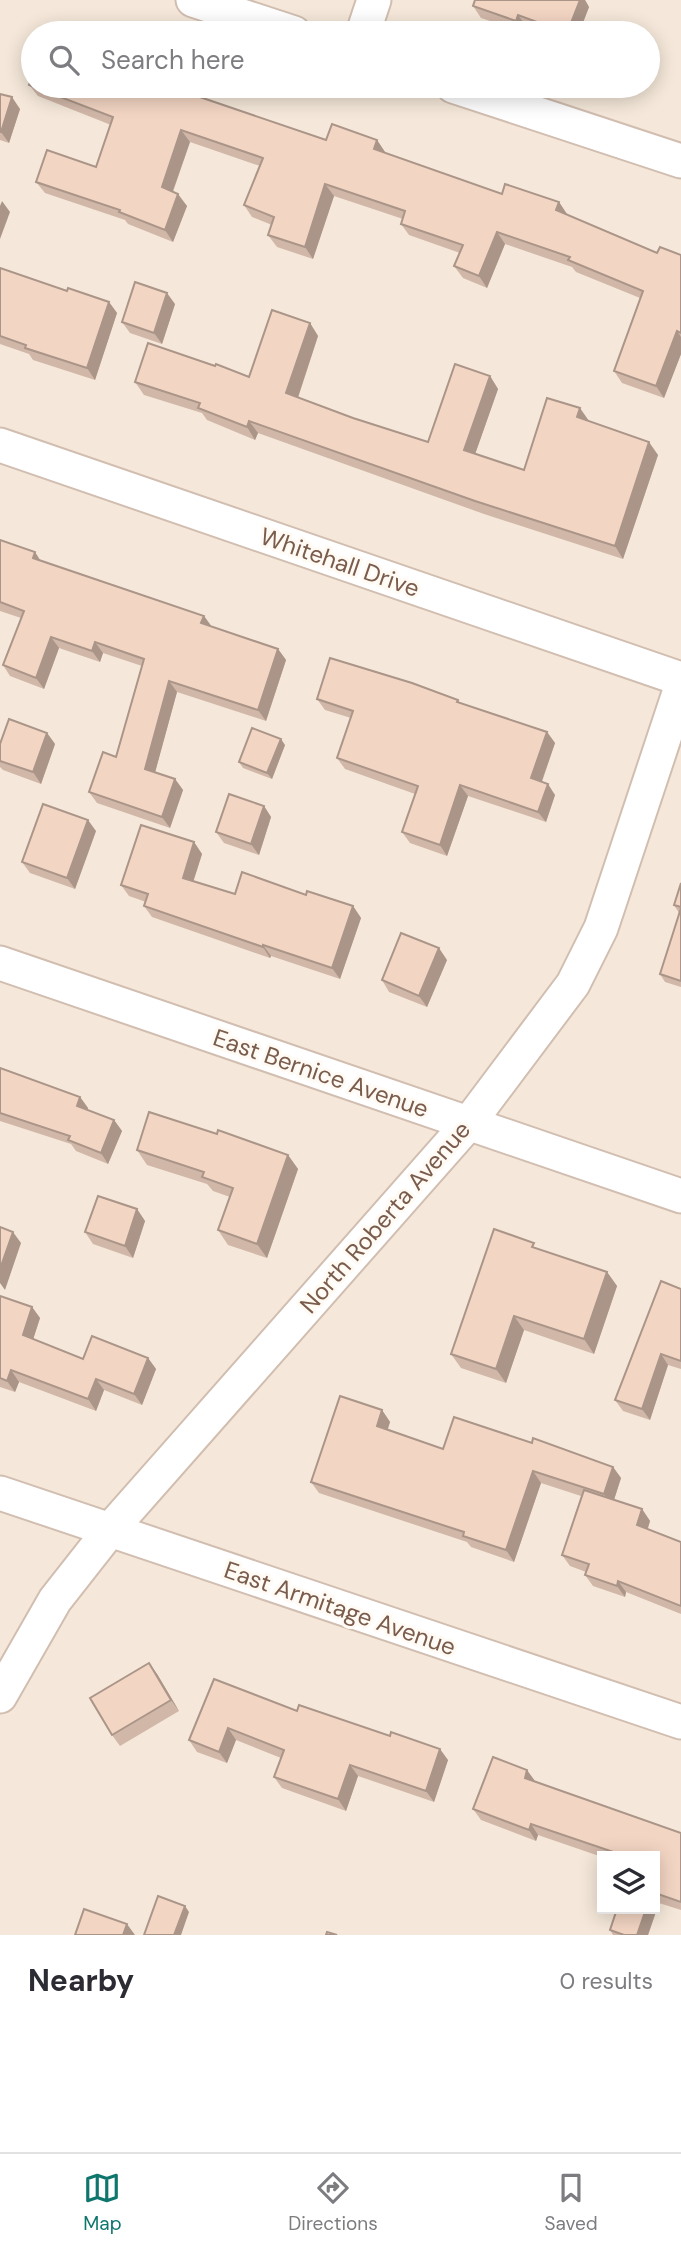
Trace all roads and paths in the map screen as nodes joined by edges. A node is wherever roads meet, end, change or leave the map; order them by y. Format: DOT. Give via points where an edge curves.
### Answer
graph roads {
  1 [pos="193,0"];
  2 [pos="374,0"];
  3 [pos="257,21"];
  4 [pos="367,21"];
  5 [pos="489,98"];
  6 [pos="681,161"];
  7 [pos="0,445"];
  8 [pos="681,679"];
  9 [pos="681,687"];
  10 [pos="0,963"];
  11 [pos="468,1124"];
  12 [pos="681,1196"];
  13 [pos="0,1493"];
  14 [pos="110,1530"];
  15 [pos="0,1696"];
  16 [pos="681,1722"];
  1 -- 3 [label="street"];
  2 -- 4 [label="street"];
  5 -- 6 [label="street"];
  7 -- 8 [label="street, Whitehall Drive"];
  9 -- 11 [label="street, North Roberta Avenue" via="601,928 573,984"];
  10 -- 11 [label="street, East Bernice Avenue"];
  11 -- 12 [label="street, East Bernice Avenue"];
  11 -- 14 [label="street, North Roberta Avenue"];
  13 -- 14 [label="street, East Armitage Avenue"];
  14 -- 15 [label="street, North Roberta Avenue" via="55,1600"];
  14 -- 16 [label="street, East Armitage Avenue"];
}
